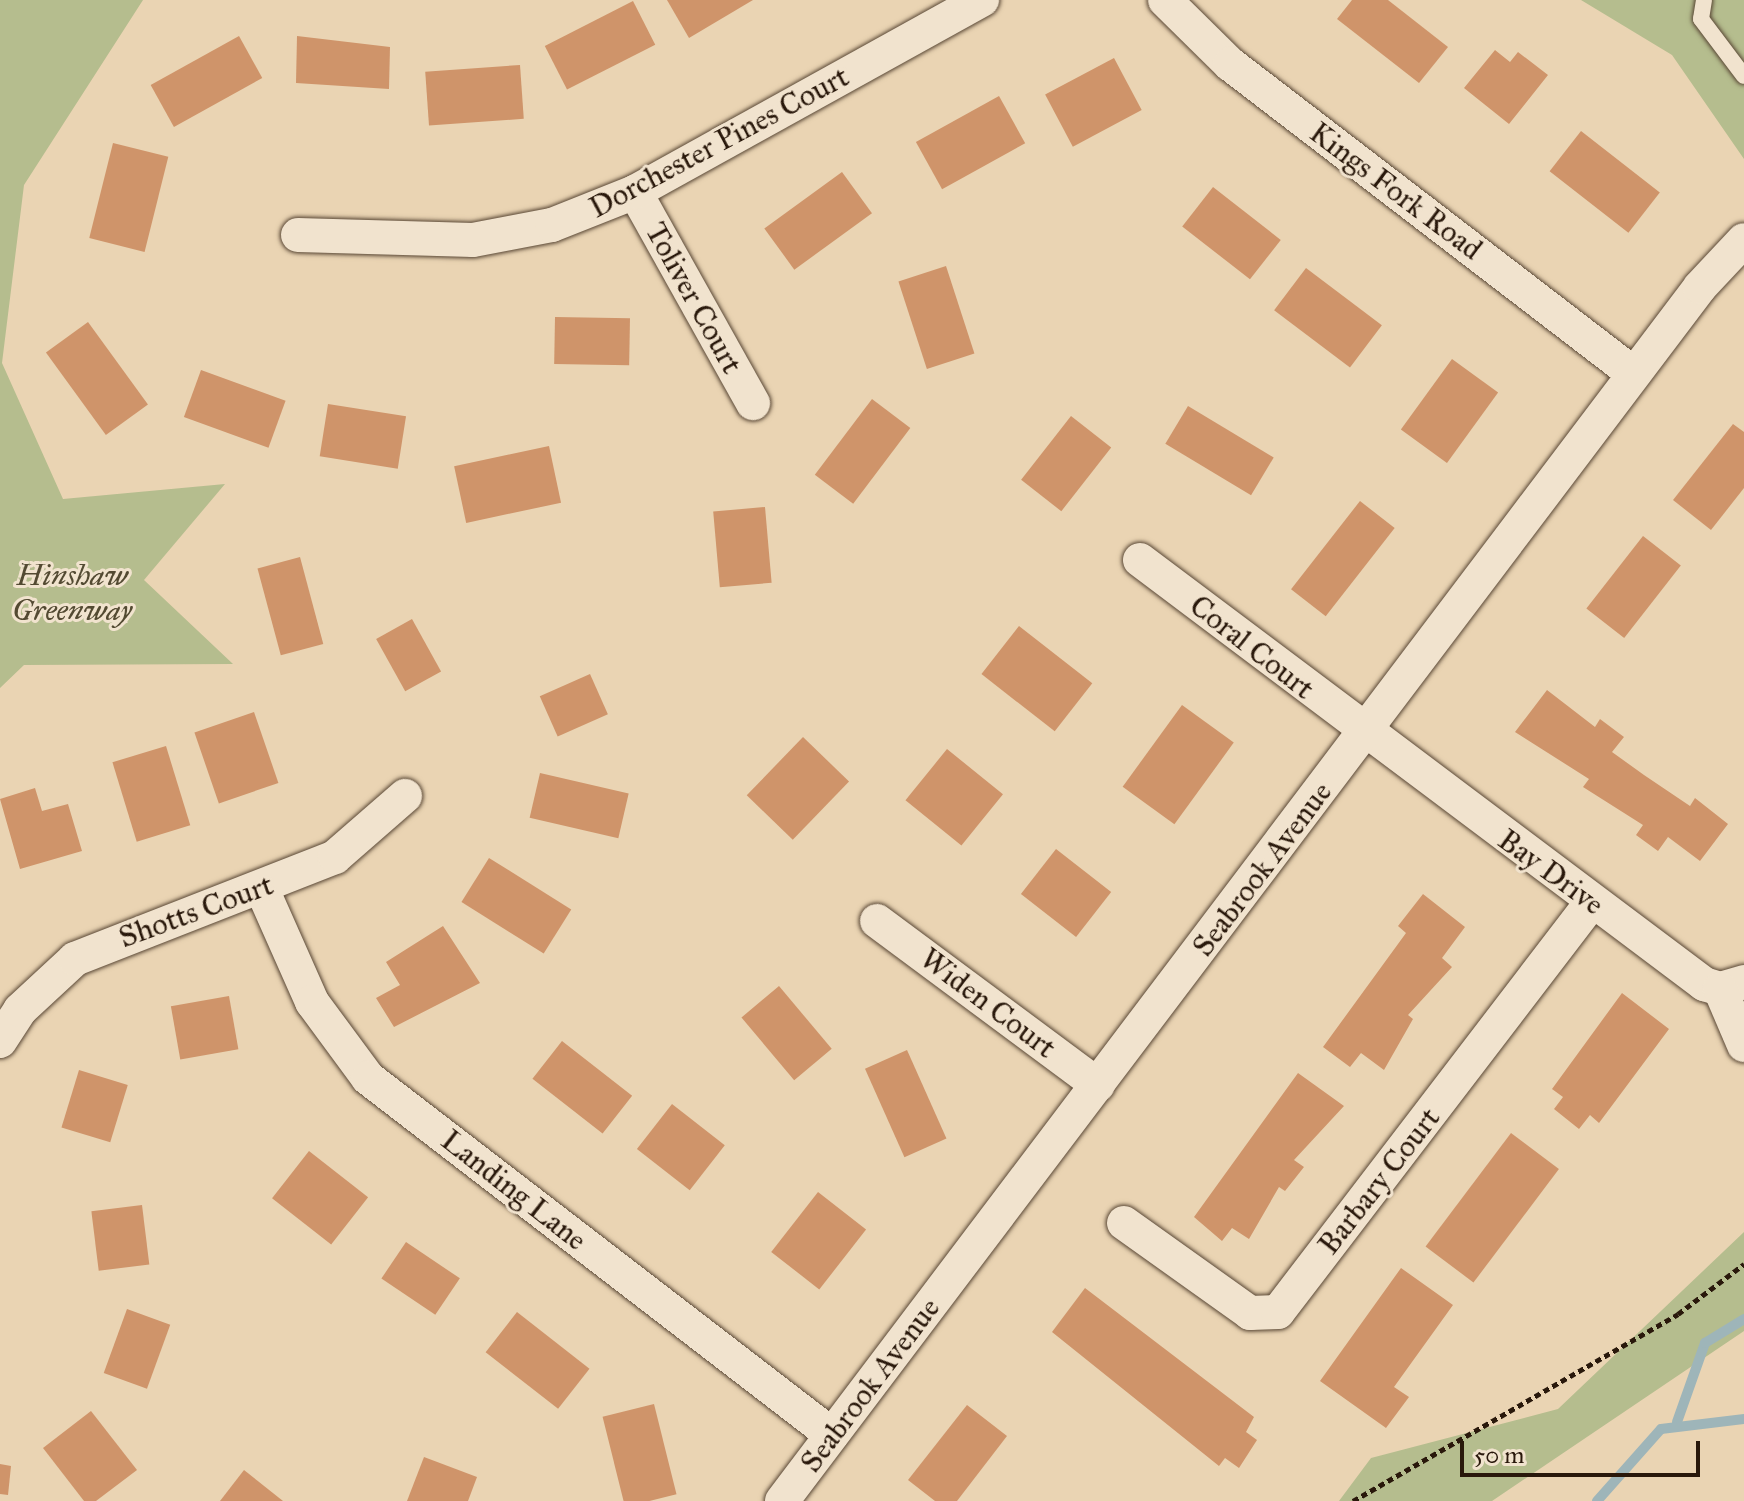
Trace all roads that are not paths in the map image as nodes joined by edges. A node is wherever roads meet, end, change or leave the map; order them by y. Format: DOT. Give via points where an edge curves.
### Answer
graph roads {
  1 [pos="982,0"];
  2 [pos="1165,0"];
  3 [pos="1704,0"];
  4 [pos="1744,76"];
  5 [pos="635,192"];
  6 [pos="298,235"];
  7 [pos="1744,240"];
  8 [pos="1634,374"];
  9 [pos="753,403"];
  10 [pos="1140,560"];
  11 [pos="1365,734"];
  12 [pos="405,796"];
  13 [pos="262,889"];
  14 [pos="1591,903"];
  15 [pos="877,921"];
  16 [pos="1732,986"];
  17 [pos="0,1041"];
  18 [pos="1744,1045"];
  19 [pos="1098,1085"];
  20 [pos="1124,1223"];
  21 [pos="832,1435"];
  22 [pos="782,1501"];
  1 -- 5 [label="street, Dorchester Pines Court"];
  2 -- 8 [label="street, Kings Fork Road" via="1230,64"];
  3 -- 4 [label="lane" via="1701,19"];
  5 -- 6 [label="street, Dorchester Pines Court" via="552,225 473,240"];
  5 -- 9 [label="street, Toliver Court"];
  7 -- 8 [label="street, Seabrook Avenue"];
  8 -- 11 [label="street, Seabrook Avenue"];
  10 -- 11 [label="street, Coral Court"];
  11 -- 14 [label="street, Bay Drive"];
  11 -- 19 [label="street, Seabrook Avenue"];
  12 -- 13 [label="street, Shotts Court" via="335,857"];
  13 -- 17 [label="street, Shotts Court" via="75,959 20,1010"];
  13 -- 21 [label="street, Landing Lane" via="312,1002 368,1078"];
  14 -- 16 [label="street, Bay Drive"];
  14 -- 20 [label="street, Barbary Court" via="1278,1312 1250,1313"];
  15 -- 19 [label="street, Widen Court"];
  16 -- 18 [label="street"];
  19 -- 21 [label="street, Seabrook Avenue"];
  21 -- 22 [label="street, Seabrook Avenue"];
}
